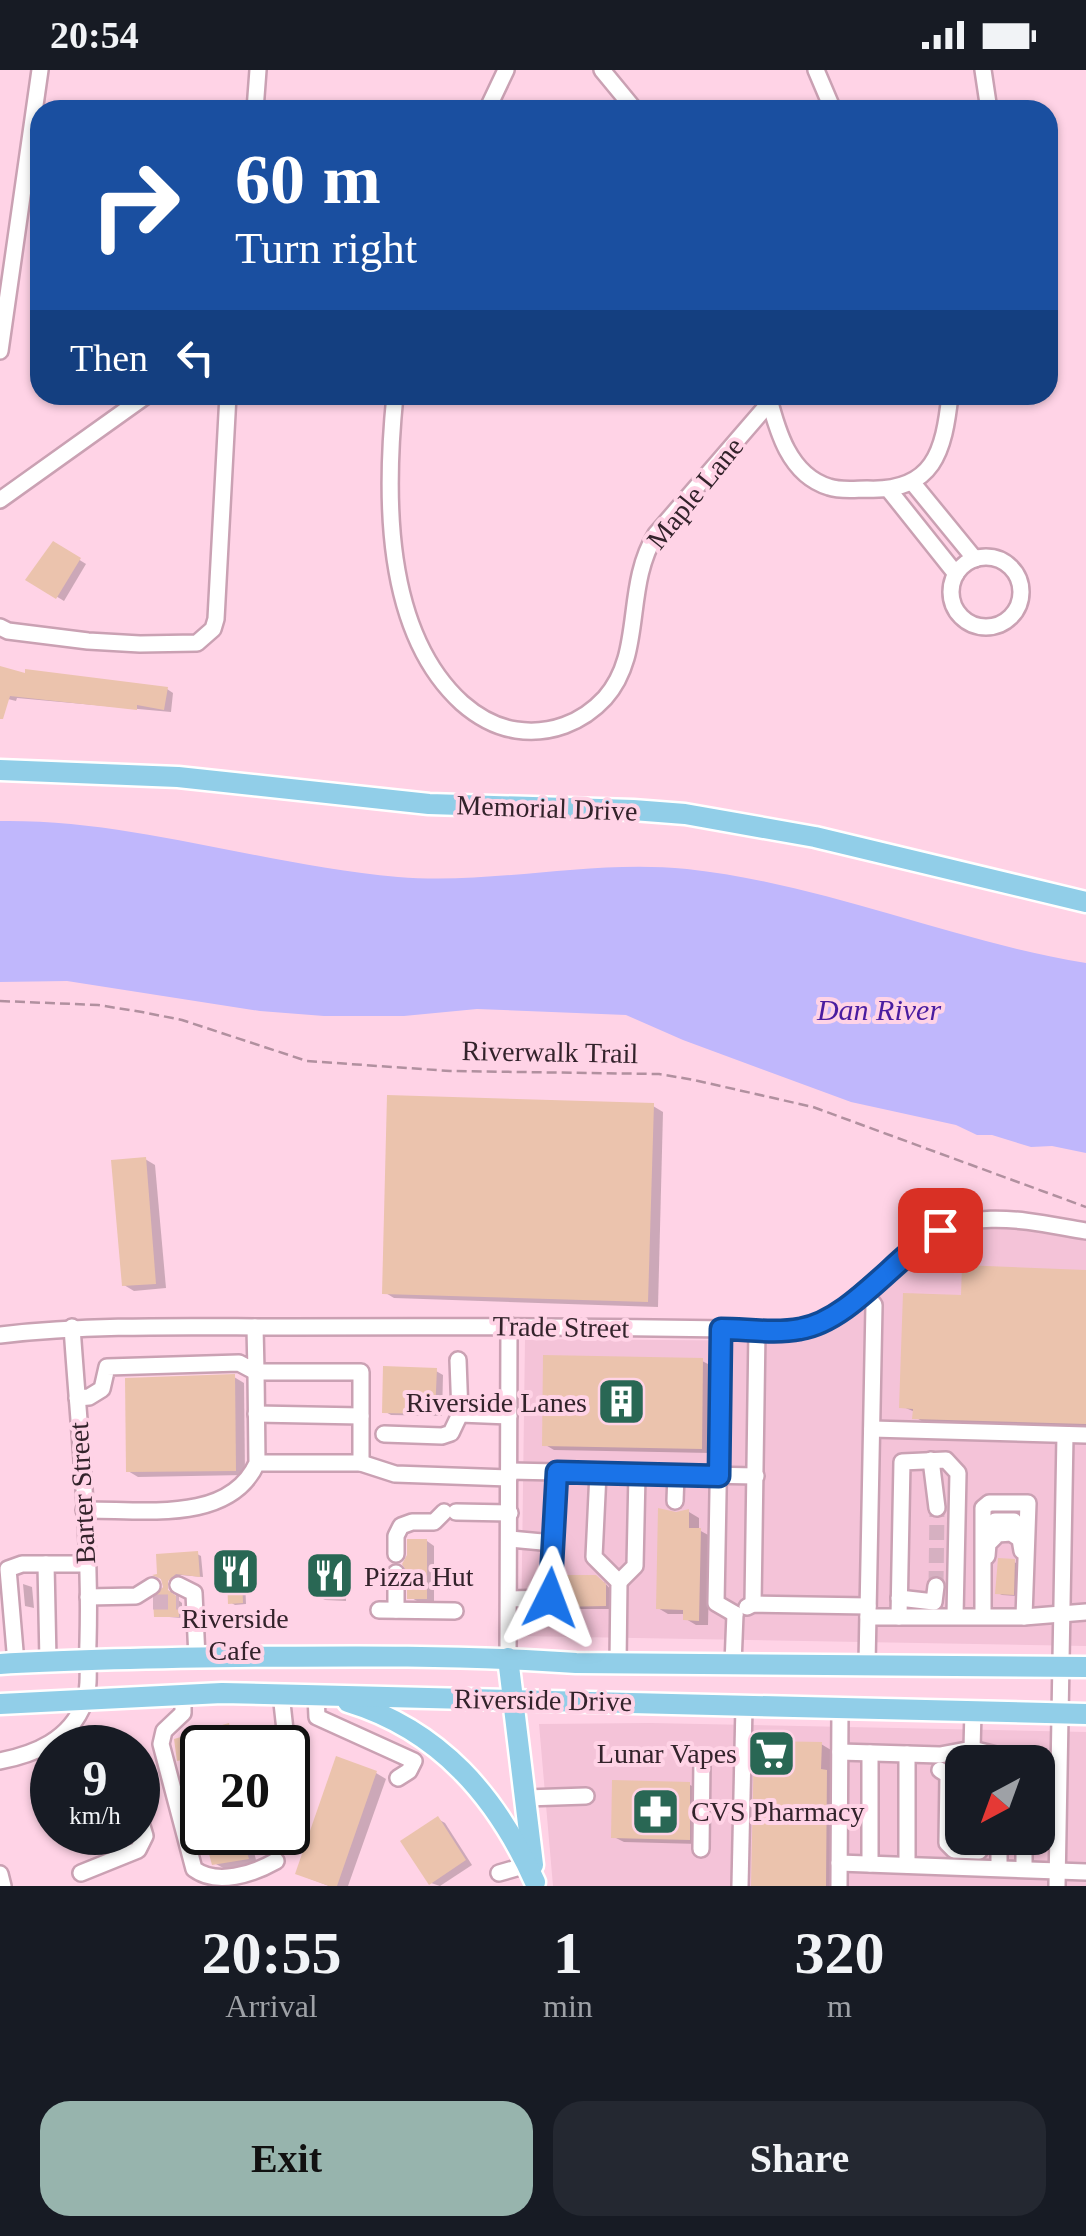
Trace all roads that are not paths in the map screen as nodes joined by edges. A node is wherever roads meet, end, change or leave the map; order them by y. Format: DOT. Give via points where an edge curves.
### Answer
graph roads {
  1 [pos="40,70"];
  2 [pos="258,70"];
  3 [pos="506,70"];
  4 [pos="602,70"];
  5 [pos="816,70"];
  6 [pos="983,70"];
  7 [pos="34,100"];
  8 [pos="255,100"];
  9 [pos="492,100"];
  10 [pos="628,100"];
  11 [pos="828,100"];
  12 [pos="988,100"];
  13 [pos="30,123"];
  14 [pos="6,250"];
  15 [pos="0,350"];
  16 [pos="133,405"];
  17 [pos="227,405"];
  18 [pos="395,405"];
  19 [pos="763,405"];
  20 [pos="771,405"];
  21 [pos="948,405"];
  22 [pos="912,482"];
  23 [pos="889,490"];
  24 [pos="0,500"];
  25 [pos="975,559"];
  26 [pos="956,574"];
  27 [pos="0,627"];
  28 [pos="0,770"];
  29 [pos="1086,902"];
  30 [pos="1086,1231"];
  31 [pos="863,1291"];
  32 [pos="508,1325"];
  33 [pos="72,1327"];
  34 [pos="255,1327"];
  35 [pos="721,1329"];
  36 [pos="757,1330"];
  37 [pos="0,1335"];
  38 [pos="458,1360"];
  39 [pos="256,1372"];
  40 [pos="77,1398"];
  41 [pos="256,1414"];
  42 [pos="460,1414"];
  43 [pos="361,1416"];
  44 [pos="509,1416"];
  45 [pos="872,1429"];
  46 [pos="384,1434"];
  47 [pos="1065,1435"];
  48 [pos="1086,1435"];
  49 [pos="931,1460"];
  50 [pos="257,1463"];
  51 [pos="361,1463"];
  52 [pos="557,1472"];
  53 [pos="598,1473"];
  54 [pos="509,1474"];
  55 [pos="637,1474"];
  56 [pos="676,1474"];
  57 [pos="719,1476"];
  58 [pos="756,1476"];
  59 [pos="675,1500"];
  60 [pos="937,1508"];
  61 [pos="84,1510"];
  62 [pos="510,1513"];
  63 [pos="510,1540"];
  64 [pos="553,1543"];
  65 [pos="396,1554"];
  66 [pos="46,1564"];
  67 [pos="86,1564"];
  68 [pos="396,1573"];
  69 [pos="1026,1575"];
  70 [pos="982,1581"];
  71 [pos="619,1582"];
  72 [pos="936,1586"];
  73 [pos="153,1594"];
  74 [pos="184,1596"];
  75 [pos="88,1597"];
  76 [pos="899,1598"];
  77 [pos="509,1599"];
  78 [pos="753,1604"];
  79 [pos="455,1611"];
  80 [pos="868,1612"];
  81 [pos="1086,1612"];
  82 [pos="735,1614"];
  83 [pos="899,1616"];
  84 [pos="955,1616"];
  85 [pos="983,1616"];
  86 [pos="1061,1616"];
  87 [pos="1024,1617"];
  88 [pos="197,1658"];
  89 [pos="508,1658"];
  90 [pos="87,1659"];
  91 [pos="48,1661"];
  92 [pos="618,1663"];
  93 [pos="8,1664"];
  94 [pos="733,1664"];
  95 [pos="867,1664"];
  96 [pos="1059,1666"];
  97 [pos="1086,1667"];
  98 [pos="183,1694"];
  99 [pos="281,1694"];
  100 [pos="322,1695"];
  101 [pos="86,1699"];
  102 [pos="516,1700"];
  103 [pos="0,1704"];
  104 [pos="744,1706"];
  105 [pos="840,1708"];
  106 [pos="973,1712"];
  107 [pos="1059,1713"];
  108 [pos="1086,1714"];
  109 [pos="72,1725"];
  110 [pos="284,1725"];
  111 [pos="972,1745"];
  112 [pos="840,1752"];
  113 [pos="870,1753"];
  114 [pos="30,1754"];
  115 [pos="907,1754"];
  116 [pos="702,1759"];
  117 [pos="0,1761"];
  118 [pos="945,1761"];
  119 [pos="940,1763"];
  120 [pos="945,1770"];
  121 [pos="398,1778"];
  122 [pos="586,1796"];
  123 [pos="526,1798"];
  124 [pos="701,1848"];
  125 [pos="126,1855"];
  126 [pos="1000,1855"];
  127 [pos="1024,1855"];
  128 [pos="276,1861"];
  129 [pos="839,1863"];
  130 [pos="870,1864"];
  131 [pos="907,1865"];
  132 [pos="940,1866"];
  133 [pos="1000,1867"];
  134 [pos="1024,1868"];
  135 [pos="1086,1872"];
  136 [pos="81,1873"];
  137 [pos="0,1874"];
  138 [pos="499,1874"];
  139 [pos="533,1878"];
  140 [pos="1057,1879"];
  141 [pos="3,1886"];
  142 [pos="740,1886"];
  143 [pos="839,1886"];
  1 -- 7 [label="street"];
  2 -- 8 [label="street"];
  3 -- 9 [label="street"];
  4 -- 10 [label="street"];
  5 -- 11 [label="street"];
  6 -- 12 [label="street"];
  13 -- 14 [label="street"];
  14 -- 15 [label="street"];
  16 -- 24 [label="street"];
  17 -- 27 [label="street" via="212,629 197,642 162,644"];
  18 -- 19 [label="street, Maple Lane" via="395,565 423,656 470,710 498,726 534,732 570,723 614,687 624,671 646,551"];
  20 -- 23 [label="street" via="789,454 811,477 830,488"];
  21 -- 22 [label="street" via="941,451"];
  22 -- 23 [label="street"];
  22 -- 25 [label="street"];
  23 -- 26 [label="street"];
  25 -- 26 [label="street"];
  25 -- 26 [label="street" via="997,560 1015,573 1021,595 1012,616 992,627 970,624 954,607"];
  28 -- 29 [label="main road, Memorial Drive" via="178,777 430,804 685,814 814,837"];
  30 -- 31 [label="street, Trade Street" via="1001,1218 959,1224 922,1241"];
  31 -- 36 [label="street, Trade Street" via="813,1326"];
  31 -- 45 [label="street" via="874,1306"];
  32 -- 34 [label="street, Trade Street"];
  32 -- 35 [label="street, Trade Street"];
  32 -- 44 [label="street"];
  33 -- 34 [label="street, Trade Street"];
  33 -- 37 [label="street, Trade Street"];
  33 -- 40 [label="street, Barter Street"];
  34 -- 39 [label="street"];
  35 -- 36 [label="street, Trade Street"];
  35 -- 57 [label="street"];
  36 -- 58 [label="street"];
  38 -- 42 [label="street"];
  39 -- 40 [label="street" via="238,1363 107,1368 102,1388"];
  39 -- 41 [label="street"];
  39 -- 43 [label="street" via="361,1372"];
  40 -- 61 [label="street, Barter Street"];
  41 -- 43 [label="street"];
  41 -- 50 [label="street"];
  42 -- 44 [label="street"];
  42 -- 46 [label="street" via="451,1433 442,1436"];
  43 -- 51 [label="street"];
  44 -- 54 [label="street"];
  45 -- 47 [label="street"];
  45 -- 80 [label="street"];
  47 -- 48 [label="street"];
  47 -- 86 [label="street"];
  49 -- 60 [label="street"];
  49 -- 76 [label="street" via="902,1462"];
  49 -- 84 [label="street" via="946,1460 958,1472"];
  50 -- 51 [label="street"];
  50 -- 61 [label="street" via="237,1490 197,1508"];
  51 -- 54 [label="street" via="395,1474"];
  52 -- 53 [label="street"];
  52 -- 54 [label="street"];
  52 -- 64 [label="street"];
  53 -- 55 [label="street"];
  53 -- 71 [label="street" via="594,1557"];
  54 -- 62 [label="street"];
  55 -- 56 [label="street"];
  55 -- 71 [label="street" via="635,1566"];
  56 -- 57 [label="street"];
  56 -- 59 [label="street"];
  57 -- 58 [label="street"];
  57 -- 82 [label="street" via="716,1603"];
  58 -- 78 [label="street"];
  61 -- 67 [label="street, Barter Street"];
  62 -- 63 [label="street"];
  62 -- 65 [label="street" via="450,1512 434,1522 412,1522 396,1536"];
  63 -- 64 [label="street"];
  63 -- 77 [label="street"];
  64 -- 77 [label="street" via="550,1598"];
  66 -- 67 [label="street"];
  66 -- 91 [label="street"];
  66 -- 93 [label="street" via="8,1569"];
  67 -- 75 [label="street, Barter Street"];
  68 -- 79 [label="street" via="387,1610"];
  69 -- 70 [label="street" via="1020,1539 998,1534 988,1544"];
  69 -- 70 [label="street" via="1028,1503 989,1503 981,1515"];
  69 -- 87 [label="street"];
  70 -- 85 [label="street"];
  71 -- 92 [label="street"];
  72 -- 76 [label="street" via="934,1602"];
  73 -- 75 [label="street"];
  74 -- 88 [label="street"];
  75 -- 90 [label="street, Barter Street"];
  76 -- 83 [label="street"];
  77 -- 89 [label="street"];
  78 -- 80 [label="street"];
  78 -- 82 [label="street"];
  80 -- 83 [label="street"];
  80 -- 95 [label="street"];
  81 -- 86 [label="street"];
  82 -- 94 [label="street"];
  83 -- 84 [label="street"];
  84 -- 85 [label="street"];
  85 -- 87 [label="street"];
  86 -- 87 [label="street"];
  86 -- 96 [label="street"];
  88 -- 89 [label="main road, Riverside Drive"];
  88 -- 90 [label="main road, Riverside Drive"];
  89 -- 92 [label="main road, Riverside Drive"];
  89 -- 102 [label="main road"];
  90 -- 91 [label="main road, Riverside Drive"];
  90 -- 101 [label="street, Barter Street"];
  91 -- 93 [label="main road, Riverside Drive"];
  92 -- 94 [label="main road, Riverside Drive"];
  94 -- 95 [label="main road, Riverside Drive"];
  95 -- 96 [label="main road, Riverside Drive"];
  96 -- 97 [label="main road, Riverside Drive"];
  96 -- 107 [label="street"];
  98 -- 99 [label="main road, Riverside Drive"];
  98 -- 101 [label="main road, Riverside Drive"];
  98 -- 128 [label="street" via="183,1714 160,1744 194,1868 215,1878 256,1872"];
  99 -- 100 [label="main road, Riverside Drive"];
  99 -- 110 [label="street"];
  100 -- 102 [label="main road, Riverside Drive"];
  100 -- 121 [label="street" via="317,1717 414,1761"];
  100 -- 139 [label="main road" via="389,1718 454,1759 504,1820"];
  101 -- 103 [label="main road, Riverside Drive"];
  101 -- 109 [label="street"];
  102 -- 104 [label="main road, Riverside Drive"];
  102 -- 123 [label="main road"];
  104 -- 105 [label="main road, Riverside Drive"];
  104 -- 142 [label="street"];
  105 -- 106 [label="main road, Riverside Drive"];
  105 -- 112 [label="street"];
  106 -- 107 [label="main road, Riverside Drive"];
  106 -- 111 [label="street"];
  107 -- 108 [label="main road, Riverside Drive"];
  107 -- 140 [label="street"];
  112 -- 113 [label="street"];
  112 -- 129 [label="street"];
  113 -- 115 [label="street"];
  113 -- 130 [label="street"];
  114 -- 117 [label="street"];
  115 -- 119 [label="street"];
  115 -- 131 [label="street"];
  116 -- 124 [label="street"];
  118 -- 119 [label="street"];
  119 -- 120 [label="street"];
  119 -- 132 [label="street"];
  122 -- 123 [label="street"];
  123 -- 139 [label="main road"];
  125 -- 136 [label="street"];
  126 -- 133 [label="street"];
  127 -- 134 [label="street"];
  129 -- 130 [label="street"];
  129 -- 143 [label="street"];
  130 -- 131 [label="street"];
  131 -- 132 [label="street"];
  132 -- 133 [label="street"];
  133 -- 134 [label="street"];
  134 -- 140 [label="street"];
  135 -- 140 [label="street"];
  137 -- 141 [label="street"];
  138 -- 139 [label="street"];
}
